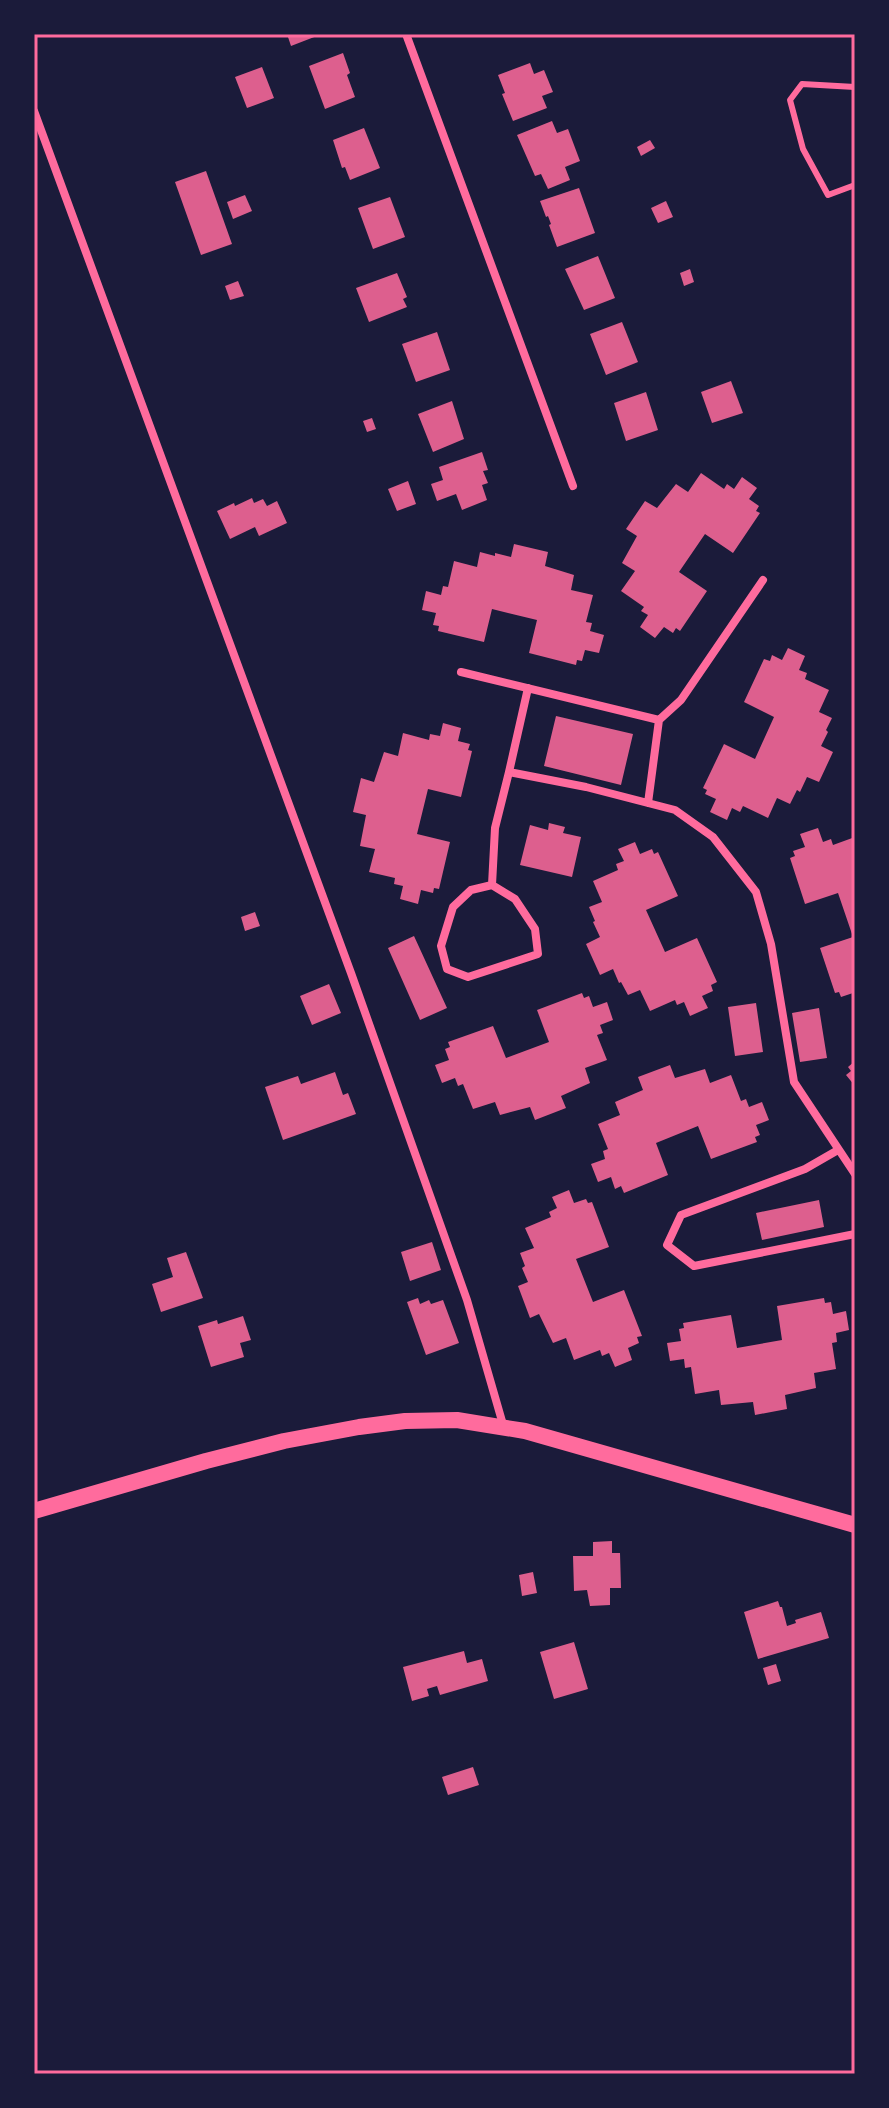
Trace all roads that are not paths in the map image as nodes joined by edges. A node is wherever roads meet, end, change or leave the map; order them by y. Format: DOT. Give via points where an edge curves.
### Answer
graph roads {
  1 [pos="406,34"];
  2 [pos="855,87"];
  3 [pos="34,111"];
  4 [pos="855,185"];
  5 [pos="573,486"];
  6 [pos="763,580"];
  7 [pos="461,672"];
  8 [pos="528,688"];
  9 [pos="659,720"];
  10 [pos="509,772"];
  11 [pos="648,803"];
  12 [pos="492,885"];
  13 [pos="838,1150"];
  14 [pos="855,1174"];
  15 [pos="855,1234"];
  16 [pos="504,1428"];
  17 [pos="34,1511"];
  18 [pos="855,1525"];
  1 -- 5 [label="street"];
  2 -- 4 [label="lane" via="802,84 790,100 803,149 828,195"];
  3 -- 16 [label="street" via="351,973 467,1300"];
  6 -- 9 [label="street" via="681,700"];
  7 -- 8 [label="street"];
  8 -- 9 [label="street"];
  8 -- 10 [label="street"];
  9 -- 11 [label="street"];
  10 -- 11 [label="street"];
  10 -- 12 [label="street" via="495,828"];
  11 -- 13 [label="street" via="675,810 713,837 756,892 771,944 794,1082"];
  12 -- 12 [label="street" via="471,890 453,907 441,946 447,969 468,977 538,954 535,929 515,899"];
  13 -- 14 [label="street"];
  13 -- 15 [label="street" via="805,1169 681,1215 667,1245 694,1266"];
  16 -- 17 [label="main road" via="457,1420 359,1427 284,1441"];
  16 -- 18 [label="main road"];
}
